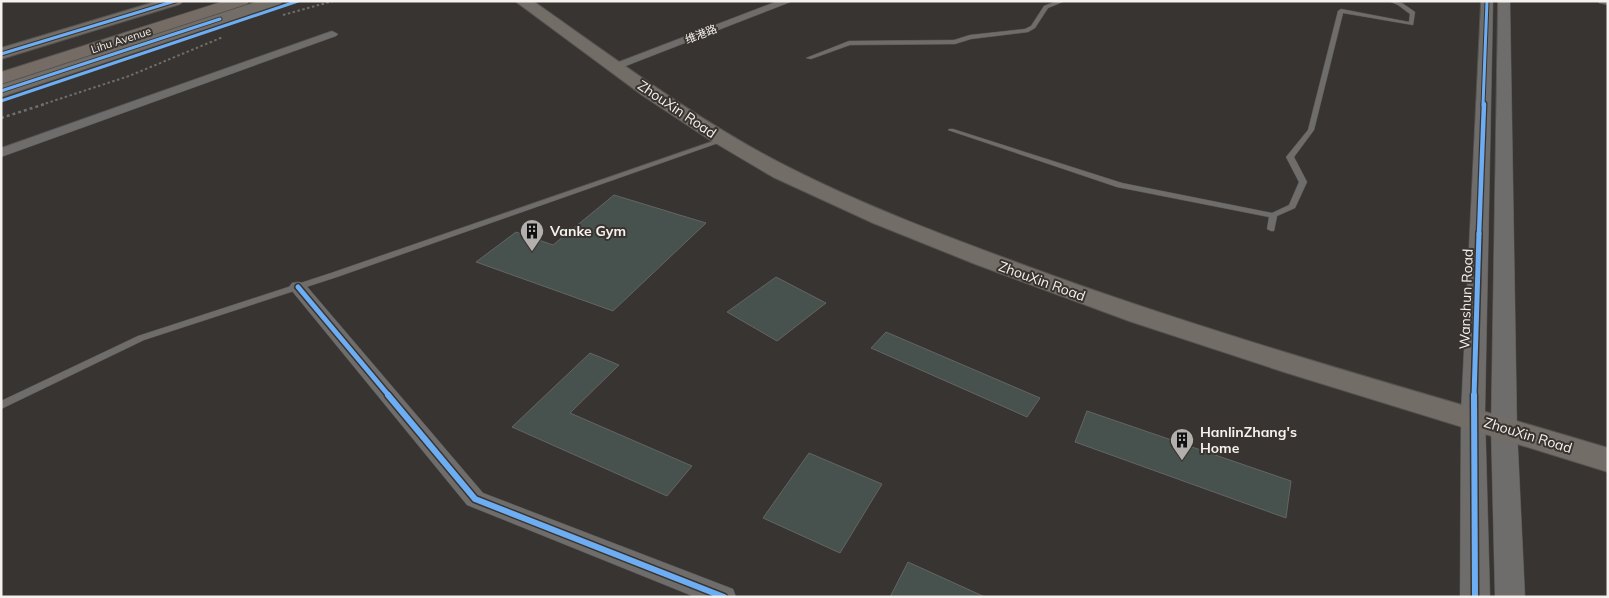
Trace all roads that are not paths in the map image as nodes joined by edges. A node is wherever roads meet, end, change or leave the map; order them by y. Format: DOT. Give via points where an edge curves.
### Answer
graph roads {
  1 [pos="175,1"];
  2 [pos="211,1"];
  3 [pos="240,1"];
  4 [pos="779,1"];
  5 [pos="788,1"];
  6 [pos="1062,1"];
  7 [pos="1391,1"];
  8 [pos="1487,1"];
  9 [pos="1504,1"];
  10 [pos="1603,1"];
  11 [pos="525,2"];
  12 [pos="1608,2"];
  13 [pos="277,9"];
  14 [pos="332,34"];
  15 [pos="1,54"];
  16 [pos="809,58"];
  17 [pos="616,64"];
  18 [pos="1,67"];
  19 [pos="1,78"];
  20 [pos="41,78"];
  21 [pos="1,90"];
  22 [pos="951,130"];
  23 [pos="722,140"];
  24 [pos="1,153"];
  25 [pos="1273,215"];
  26 [pos="1270,229"];
  27 [pos="298,287"];
  28 [pos="1,405"];
  29 [pos="1489,420"];
  30 [pos="1608,454"];
  31 [pos="1608,460"];
  32 [pos="723,597"];
  33 [pos="1475,597"];
  34 [pos="1510,597"];
  1 -- 15 [label="main road"];
  2 -- 18 [label="highway, Lihu Avenue"];
  3 -- 19 [label="highway, Lihu Avenue"];
  4 -- 17 [label="street, 维港路"];
  5 -- 17 [label="street, 维港路"];
  6 -- 16 [label="lane" via="1046,7 1033,26 1026,30 955,42 849,44"];
  7 -- 25 [label="lane" via="1413,13 1411,24 1341,11 1311,130 1290,157 1303,182 1292,206"];
  8 -- 29 [label="street, Wanshun Road"];
  9 -- 29 [label="street, Wanshun Road"];
  10 -- 12 [label="street"];
  11 -- 17 [label="main road, ZhouXin Road"];
  13 -- 20 [label="main road"];
  14 -- 24 [label="street"];
  17 -- 23 [label="main road, ZhouXin Road"];
  17 -- 29 [label="main road, ZhouXin Road" via="732,138 898,219 1213,334"];
  20 -- 21 [label="highway"];
  22 -- 25 [label="lane" via="1120,185"];
  23 -- 27 [label="lane"];
  23 -- 29 [label="main road, ZhouXin Road" via="889,222 1038,280 1211,341"];
  25 -- 26 [label="lane"];
  27 -- 28 [label="lane" via="141,338"];
  27 -- 32 [label="street" via="475,499"];
  29 -- 30 [label="main road, ZhouXin Road"];
  29 -- 31 [label="main road, ZhouXin Road"];
  29 -- 33 [label="street, Wanshun Road"];
  29 -- 34 [label="street, Wanshun Road"];
}
